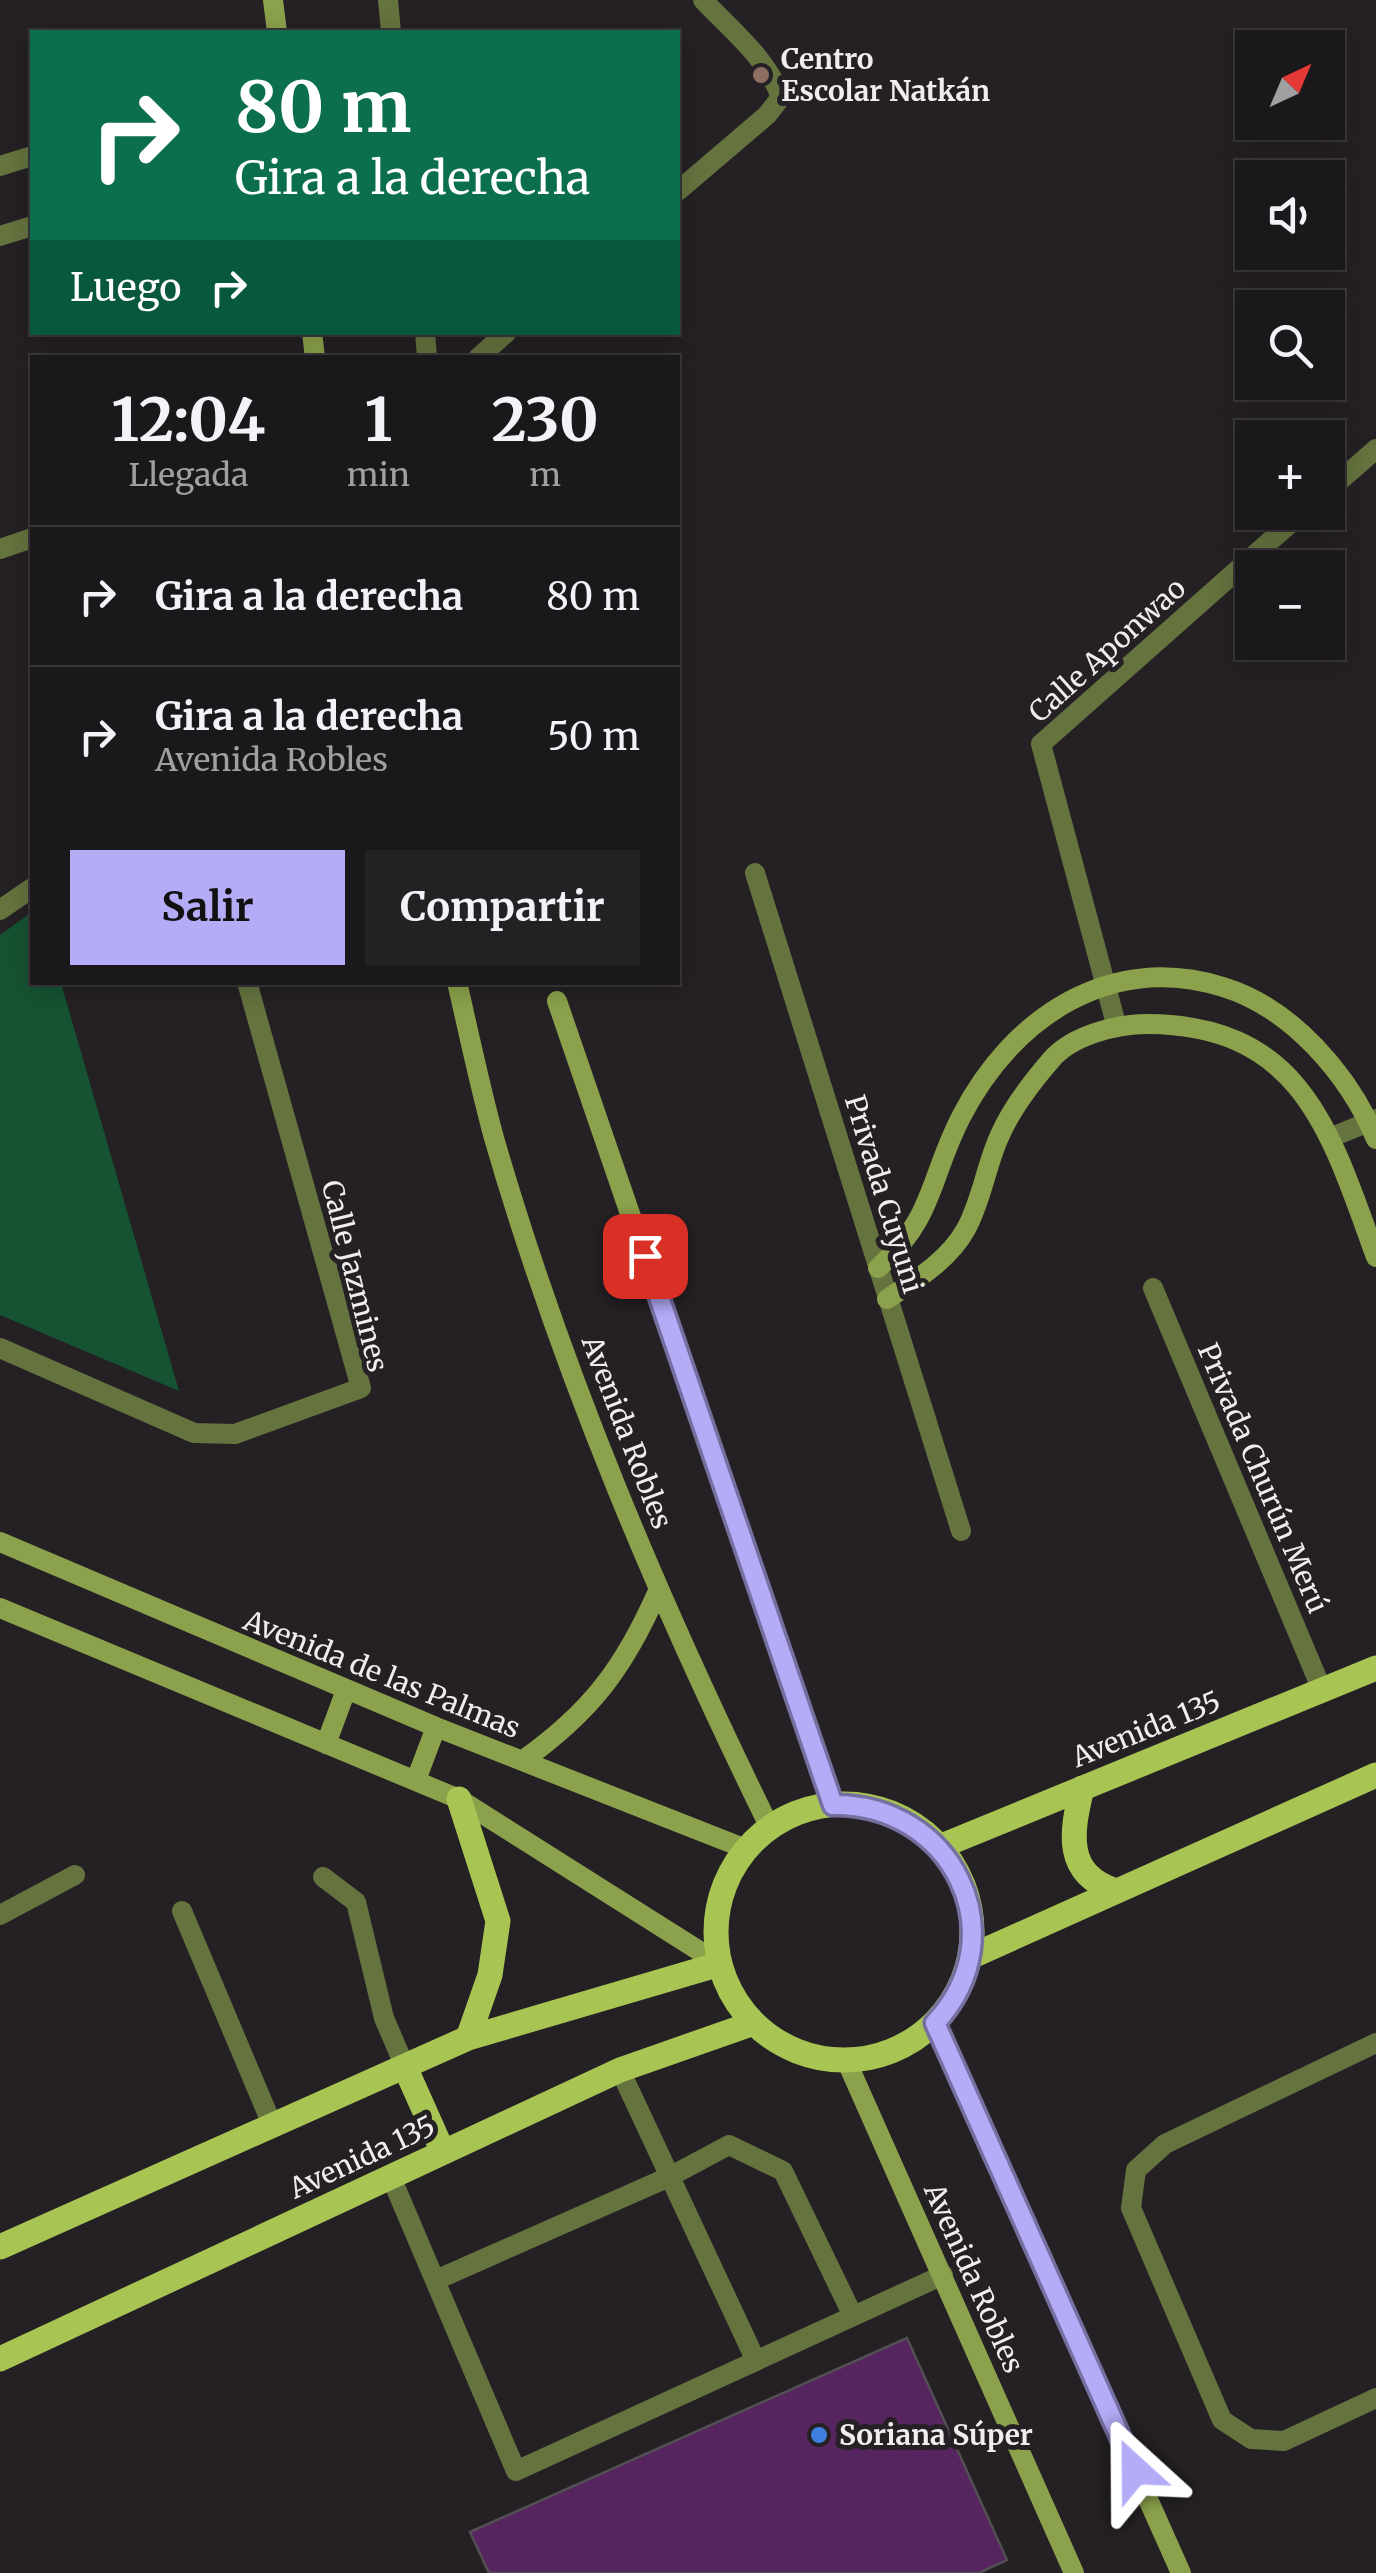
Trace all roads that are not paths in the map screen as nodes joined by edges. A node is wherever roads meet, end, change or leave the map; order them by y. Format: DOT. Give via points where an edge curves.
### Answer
graph roads {
  1 [pos="273,0"];
  2 [pos="388,0"];
  3 [pos="703,0"];
  4 [pos="277,30"];
  5 [pos="392,30"];
  6 [pos="30,157"];
  7 [pos="0,166"];
  8 [pos="680,189"];
  9 [pos="30,227"];
  10 [pos="0,236"];
  11 [pos="504,335"];
  12 [pos="481,355"];
  13 [pos="1376,448"];
  14 [pos="1345,476"];
  15 [pos="1283,530"];
  16 [pos="30,539"];
  17 [pos="0,549"];
  18 [pos="755,873"];
  19 [pos="30,889"];
  20 [pos="0,910"];
  21 [pos="1106,983"];
  22 [pos="247,985"];
  23 [pos="458,985"];
  24 [pos="557,1000"];
  25 [pos="1116,1024"];
  26 [pos="1374,1126"];
  27 [pos="1332,1137"];
  28 [pos="1376,1257"];
  29 [pos="878,1268"];
  30 [pos="1152,1288"];
  31 [pos="887,1299"];
  32 [pos="0,1348"];
  33 [pos="961,1531"];
  34 [pos="0,1542"];
  35 [pos="658,1591"];
  36 [pos="0,1608"];
  37 [pos="1376,1668"];
  38 [pos="346,1690"];
  39 [pos="1322,1690"];
  40 [pos="436,1727"];
  41 [pos="326,1744"];
  42 [pos="522,1761"];
  43 [pos="1376,1775"];
  44 [pos="416,1780"];
  45 [pos="1082,1788"];
  46 [pos="458,1799"];
  47 [pos="833,1805"];
  48 [pos="770,1828"];
  49 [pos="938,1847"];
  50 [pos="746,1848"];
  51 [pos="76,1875"];
  52 [pos="323,1877"];
  53 [pos="1116,1891"];
  54 [pos="182,1911"];
  55 [pos="0,1915"];
  56 [pos="970,1957"];
  57 [pos="720,1964"];
  58 [pos="754,2023"];
  59 [pos="935,2023"];
  60 [pos="468,2038"];
  61 [pos="1376,2043"];
  62 [pos="846,2060"];
  63 [pos="405,2068"];
  64 [pos="620,2070"];
  65 [pos="270,2122"];
  66 [pos="442,2152"];
  67 [pos="669,2176"];
  68 [pos="391,2178"];
  69 [pos="0,2247"];
  70 [pos="944,2274"];
  71 [pos="436,2280"];
  72 [pos="852,2316"];
  73 [pos="0,2359"];
  74 [pos="756,2360"];
  75 [pos="1376,2398"];
  76 [pos="1074,2573"];
  77 [pos="1181,2573"];
  1 -- 4 [label="street"];
  2 -- 5 [label="street"];
  3 -- 8 [label="street" via="766,68 781,98"];
  6 -- 7 [label="street"];
  9 -- 10 [label="street"];
  11 -- 12 [label="street"];
  13 -- 14 [label="street"];
  15 -- 21 [label="street, Calle Aponwao" via="1041,744"];
  16 -- 17 [label="street"];
  18 -- 29 [label="street, Privada Cuyuni"];
  19 -- 20 [label="street"];
  21 -- 25 [label="street, Calle Aponwao"];
  21 -- 26 [label="street" via="1148,974 1187,976 1243,993 1294,1026"];
  21 -- 29 [label="street" via="1062,1005 989,1072 960,1118 924,1214"];
  22 -- 32 [label="street, Calle Jazmines" via="361,1388 236,1434 194,1433"];
  23 -- 35 [label="street, Avenida Robles" via="494,1137 568,1359"];
  24 -- 47 [label="street"];
  25 -- 27 [label="street" via="1191,1024 1238,1039 1281,1068"];
  25 -- 31 [label="street" via="1054,1055 1000,1135 966,1229 934,1268"];
  26 -- 27 [label="street"];
  27 -- 28 [label="street"];
  29 -- 31 [label="street, Privada Cuyuni"];
  30 -- 39 [label="street, Privada Churún Merú"];
  31 -- 33 [label="street, Privada Cuyuni"];
  34 -- 38 [label="street, Avenida de las Palmas"];
  35 -- 42 [label="street" via="636,1643 605,1689 567,1729"];
  35 -- 48 [label="street, Avenida Robles"];
  36 -- 41 [label="street"];
  37 -- 39 [label="main road, Avenida 135"];
  38 -- 40 [label="street, Avenida de las Palmas"];
  38 -- 41 [label="street"];
  39 -- 45 [label="main road, Avenida 135"];
  40 -- 42 [label="street, Avenida de las Palmas"];
  40 -- 44 [label="street"];
  41 -- 44 [label="street"];
  42 -- 50 [label="street, Avenida de las Palmas"];
  43 -- 53 [label="main road"];
  44 -- 46 [label="street"];
  45 -- 49 [label="main road, Avenida 135"];
  45 -- 53 [label="main road" via="1074,1854 1095,1884"];
  46 -- 57 [label="street"];
  46 -- 60 [label="main road" via="498,1920 490,1975"];
  47 -- 48 [label="main road" via="793,1814"];
  47 -- 49 [label="main road" via="897,1816"];
  48 -- 50 [label="main road"];
  49 -- 56 [label="main road" via="967,1899"];
  50 -- 57 [label="main road" via="718,1911"];
  51 -- 55 [label="street"];
  52 -- 63 [label="street" via="356,1902 384,2018"];
  53 -- 56 [label="main road"];
  54 -- 65 [label="street"];
  56 -- 59 [label="main road"];
  57 -- 58 [label="main road"];
  57 -- 60 [label="main road"];
  58 -- 62 [label="main road" via="797,2051"];
  58 -- 64 [label="main road, Avenida 135"];
  59 -- 62 [label="main road" via="894,2050"];
  59 -- 77 [label="street"];
  60 -- 63 [label="main road"];
  61 -- 75 [label="street" via="1165,2144 1136,2170 1131,2208 1222,2420 1251,2439 1284,2440"];
  62 -- 70 [label="street, Avenida Robles"];
  63 -- 65 [label="main road"];
  63 -- 66 [label="main road"];
  64 -- 66 [label="main road, Avenida 135"];
  64 -- 67 [label="street"];
  65 -- 69 [label="main road"];
  66 -- 68 [label="main road, Avenida 135"];
  67 -- 71 [label="street"];
  67 -- 72 [label="street" via="729,2145 783,2171"];
  67 -- 74 [label="street"];
  68 -- 71 [label="street"];
  68 -- 73 [label="main road, Avenida 135"];
  70 -- 72 [label="street"];
  70 -- 76 [label="street, Avenida Robles"];
  71 -- 74 [label="street" via="516,2470"];
  72 -- 74 [label="street"];
}
